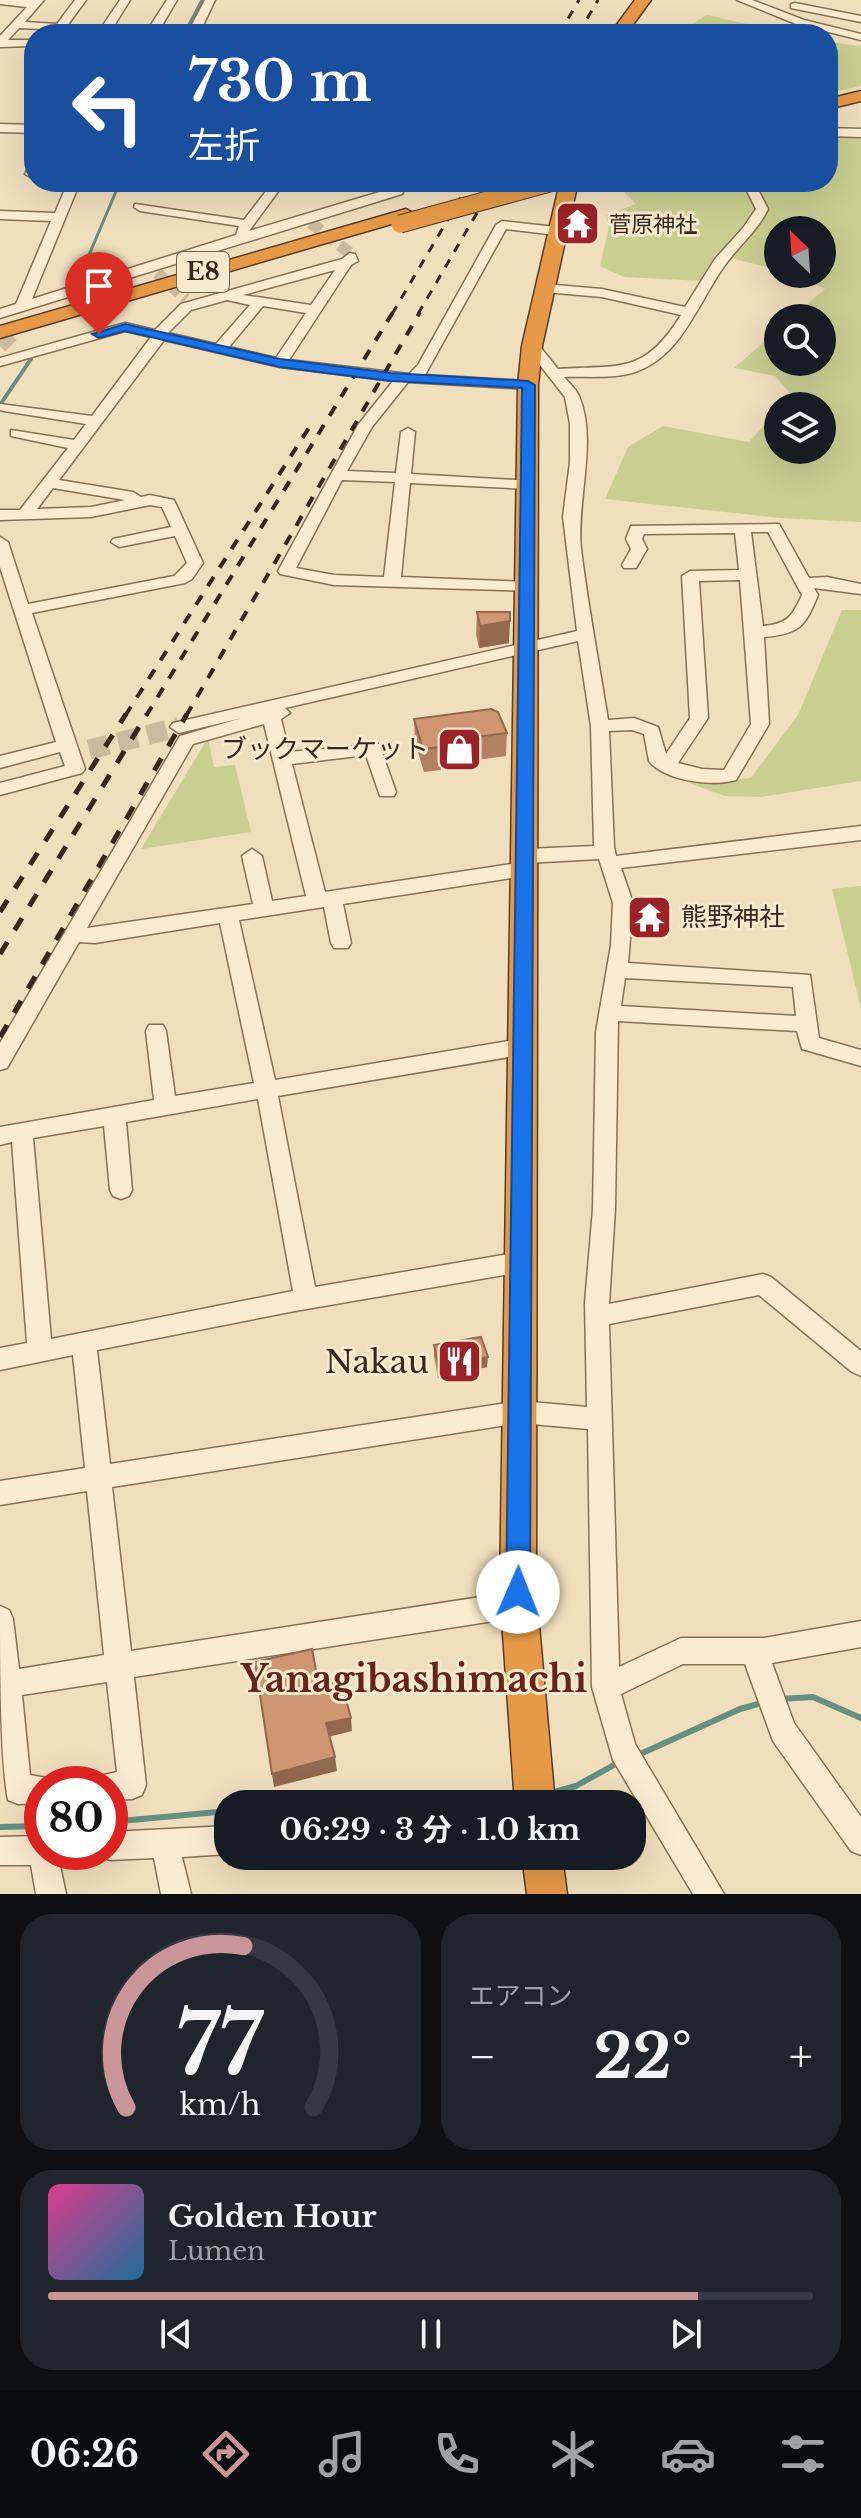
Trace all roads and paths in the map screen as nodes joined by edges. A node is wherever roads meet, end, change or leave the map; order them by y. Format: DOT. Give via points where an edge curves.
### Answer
graph roads {
  1 [pos="81,0"];
  2 [pos="125,0"];
  3 [pos="172,0"];
  4 [pos="210,0"];
  5 [pos="643,0"];
  6 [pos="742,0"];
  7 [pos="776,0"];
  8 [pos="0,1"];
  9 [pos="37,2"];
  10 [pos="757,2"];
  11 [pos="861,19"];
  12 [pos="63,24"];
  13 [pos="109,24"];
  14 [pos="157,24"];
  15 [pos="198,24"];
  16 [pos="625,24"];
  17 [pos="808,24"];
  18 [pos="18,25"];
  19 [pos="24,25"];
  20 [pos="838,31"];
  21 [pos="861,37"];
  22 [pos="24,43"];
  23 [pos="0,44"];
  24 [pos="861,96"];
  25 [pos="838,102"];
  26 [pos="861,105"];
  27 [pos="838,110"];
  28 [pos="0,128"];
  29 [pos="24,129"];
  30 [pos="838,132"];
  31 [pos="861,133"];
  32 [pos="70,192"];
  33 [pos="272,192"];
  34 [pos="395,192"];
  35 [pos="488,192"];
  36 [pos="527,192"];
  37 [pos="566,192"];
  38 [pos="754,192"];
  39 [pos="140,207"];
  40 [pos="0,215"];
  41 [pos="59,217"];
  42 [pos="403,219"];
  43 [pos="248,224"];
  44 [pos="556,231"];
  45 [pos="236,240"];
  46 [pos="544,288"];
  47 [pos="223,296"];
  48 [pos="259,302"];
  49 [pos="22,307"];
  50 [pos="316,310"];
  51 [pos="688,312"];
  52 [pos="0,314"];
  53 [pos="158,335"];
  54 [pos="8,344"];
  55 [pos="532,346"];
  56 [pos="219,350"];
  57 [pos="0,362"];
  58 [pos="280,363"];
  59 [pos="555,373"];
  60 [pos="408,379"];
  61 [pos="528,385"];
  62 [pos="4,407"];
  63 [pos="96,421"];
  64 [pos="408,432"];
  65 [pos="16,433"];
  66 [pos="78,445"];
  67 [pos="337,475"];
  68 [pos="403,477"];
  69 [pos="48,483"];
  70 [pos="528,484"];
  71 [pos="133,497"];
  72 [pos="25,514"];
  73 [pos="0,515"];
  74 [pos="742,528"];
  75 [pos="180,530"];
  76 [pos="0,542"];
  77 [pos="119,542"];
  78 [pos="630,565"];
  79 [pos="748,575"];
  80 [pos="392,582"];
  81 [pos="805,583"];
  82 [pos="527,587"];
  83 [pos="861,589"];
  84 [pos="22,610"];
  85 [pos="755,632"];
  86 [pos="585,634"];
  87 [pos="526,646"];
  88 [pos="375,681"];
  89 [pos="271,716"];
  90 [pos="600,726"];
  91 [pos="179,727"];
  92 [pos="63,751"];
  93 [pos="282,759"];
  94 [pos="0,762"];
  95 [pos="667,766"];
  96 [pos="0,772"];
  97 [pos="0,789"];
  98 [pos="387,792"];
  99 [pos="861,833"];
  100 [pos="252,856"];
  101 [pos="608,857"];
  102 [pos="526,862"];
  103 [pos="325,898"];
  104 [pos="264,909"];
  105 [pos="228,915"];
  106 [pos="74,935"];
  107 [pos="341,943"];
  108 [pos="617,970"];
  109 [pos="610,1013"];
  110 [pos="807,1024"];
  111 [pos="156,1031"];
  112 [pos="521,1047"];
  113 [pos="861,1058"];
  114 [pos="0,1062"];
  115 [pos="267,1092"];
  116 [pos="166,1106"];
  117 [pos="114,1114"];
  118 [pos="11,1134"];
  119 [pos="121,1190"];
  120 [pos="521,1262"];
  121 [pos="306,1299"];
  122 [pos="598,1316"];
  123 [pos="84,1344"];
  124 [pos="40,1351"];
  125 [pos="0,1359"];
  126 [pos="861,1365"];
  127 [pos="520,1412"];
  128 [pos="599,1419"];
  129 [pos="99,1478"];
  130 [pos="0,1493"];
  131 [pos="519,1604"];
  132 [pos="0,1619"];
  133 [pos="861,1634"];
  134 [pos="754,1651"];
  135 [pos="120,1666"];
  136 [pos="2,1684"];
  137 [pos="606,1687"];
  138 [pos="128,1785"];
  139 [pos="24,1790"];
  140 [pos="534,1790"];
  141 [pos="214,1841"];
  142 [pos="861,1841"];
  143 [pos="165,1843"];
  144 [pos="128,1845"];
  145 [pos="0,1851"];
  146 [pos="24,1851"];
  147 [pos="46,1870"];
  148 [pos="544,1870"];
  149 [pos="51,1894"];
  150 [pos="176,1894"];
  151 [pos="547,1894"];
  152 [pos="709,1894"];
  1 -- 12 [label="street"];
  2 -- 13 [label="street"];
  3 -- 14 [label="street"];
  4 -- 15 [label="street"];
  5 -- 16 [label="highway"];
  6 -- 10 [label="street"];
  7 -- 11 [label="street" via="811,12"];
  8 -- 9 [label="street"];
  9 -- 18 [label="street"];
  10 -- 17 [label="street"];
  18 -- 19 [label="street"];
  18 -- 23 [label="street"];
  20 -- 21 [label="street"];
  22 -- 23 [label="street"];
  24 -- 25 [label="highway"];
  26 -- 27 [label="highway"];
  28 -- 29 [label="street"];
  30 -- 31 [label="street"];
  32 -- 41 [label="street"];
  33 -- 43 [label="street"];
  34 -- 45 [label="street"];
  35 -- 42 [label="highway, E8"];
  36 -- 42 [label="highway, E8, bridge"];
  37 -- 44 [label="highway"];
  38 -- 51 [label="street" via="762,209 756,224 721,260"];
  39 -- 43 [label="street"];
  40 -- 41 [label="street"];
  41 -- 49 [label="street"];
  42 -- 54 [label="highway, E8"];
  43 -- 45 [label="street"];
  44 -- 46 [label="highway"];
  44 -- 60 [label="street" via="502,225 424,367"];
  45 -- 49 [label="street" via="154,270"];
  46 -- 51 [label="street" via="602,293"];
  46 -- 55 [label="highway"];
  47 -- 48 [label="street"];
  47 -- 50 [label="street" via="350,257"];
  47 -- 53 [label="street" via="186,303"];
  48 -- 50 [label="street"];
  48 -- 56 [label="street"];
  49 -- 52 [label="street"];
  50 -- 58 [label="street"];
  51 -- 59 [label="street" via="650,360 628,369"];
  53 -- 54 [label="street" via="125,327"];
  53 -- 56 [label="street"];
  53 -- 63 [label="street"];
  54 -- 57 [label="street"];
  55 -- 59 [label="street"];
  55 -- 61 [label="highway"];
  56 -- 58 [label="street"];
  58 -- 60 [label="street"];
  59 -- 86 [label="street" via="572,396 577,424 571,517"];
  60 -- 61 [label="street"];
  60 -- 67 [label="street" via="365,425"];
  61 -- 70 [label="highway"];
  62 -- 63 [label="street"];
  63 -- 66 [label="street"];
  64 -- 68 [label="street"];
  65 -- 66 [label="street"];
  66 -- 69 [label="street"];
  67 -- 68 [label="street"];
  67 -- 80 [label="street" via="286,571"];
  68 -- 70 [label="street"];
  68 -- 80 [label="street"];
  69 -- 71 [label="street"];
  69 -- 72 [label="street"];
  70 -- 82 [label="highway"];
  72 -- 73 [label="street"];
  72 -- 75 [label="street" via="91,512 150,500 168,503"];
  74 -- 78 [label="street" via="637,529 639,549"];
  74 -- 79 [label="street"];
  74 -- 81 [label="street" via="773,527"];
  75 -- 77 [label="street"];
  75 -- 84 [label="street" via="195,563 186,576"];
  76 -- 84 [label="street"];
  79 -- 85 [label="street"];
  79 -- 95 [label="street" via="690,576 699,718"];
  80 -- 82 [label="street"];
  81 -- 83 [label="street"];
  81 -- 85 [label="street" via="810,595 799,622 787,630"];
  82 -- 87 [label="highway"];
  84 -- 92 [label="street"];
  85 -- 95 [label="street" via="760,724 730,776 704,778"];
  86 -- 87 [label="street"];
  86 -- 90 [label="street"];
  87 -- 88 [label="street"];
  87 -- 102 [label="highway"];
  88 -- 89 [label="street" via="365,692"];
  88 -- 91 [label="street"];
  89 -- 93 [label="street"];
  89 -- 106 [label="street" via="186,740"];
  90 -- 95 [label="street" via="634,724 652,731 658,761"];
  90 -- 101 [label="street"];
  92 -- 94 [label="street"];
  92 -- 96 [label="street"];
  92 -- 97 [label="street" via="76,769"];
  93 -- 98 [label="street" via="373,748"];
  93 -- 103 [label="street"];
  99 -- 101 [label="street"];
  100 -- 104 [label="street"];
  101 -- 102 [label="street"];
  101 -- 108 [label="street" via="623,903"];
  102 -- 103 [label="street"];
  102 -- 112 [label="highway"];
  103 -- 104 [label="street"];
  103 -- 107 [label="street"];
  104 -- 105 [label="street"];
  105 -- 106 [label="street"];
  105 -- 115 [label="street"];
  106 -- 114 [label="street"];
  108 -- 109 [label="street"];
  108 -- 110 [label="street" via="803,980"];
  109 -- 110 [label="street"];
  109 -- 122 [label="street"];
  110 -- 113 [label="street" via="809,1043"];
  111 -- 116 [label="street"];
  112 -- 115 [label="street"];
  112 -- 120 [label="highway"];
  115 -- 116 [label="street"];
  115 -- 121 [label="street"];
  116 -- 117 [label="street"];
  117 -- 118 [label="street"];
  117 -- 119 [label="street"];
  118 -- 124 [label="street"];
  120 -- 121 [label="street"];
  120 -- 127 [label="highway"];
  121 -- 123 [label="street"];
  122 -- 126 [label="street" via="763,1284"];
  122 -- 128 [label="street"];
  123 -- 124 [label="street"];
  123 -- 129 [label="street"];
  124 -- 125 [label="street"];
  127 -- 128 [label="street"];
  127 -- 129 [label="street"];
  127 -- 131 [label="highway"];
  128 -- 137 [label="street"];
  129 -- 130 [label="street"];
  129 -- 135 [label="street"];
  131 -- 135 [label="street"];
  131 -- 140 [label="highway"];
  132 -- 136 [label="street"];
  133 -- 134 [label="street"];
  134 -- 137 [label="street" via="681,1651"];
  134 -- 142 [label="street" via="783,1731"];
  135 -- 136 [label="street"];
  135 -- 138 [label="street" via="132,1785"];
  136 -- 139 [label="street" via="18,1790"];
  137 -- 152 [label="street" via="627,1757"];
  141 -- 143 [label="street"];
  143 -- 144 [label="street"];
  143 -- 150 [label="street"];
  145 -- 146 [label="street"];
  147 -- 149 [label="street"];
  148 -- 151 [label="highway"];
}
